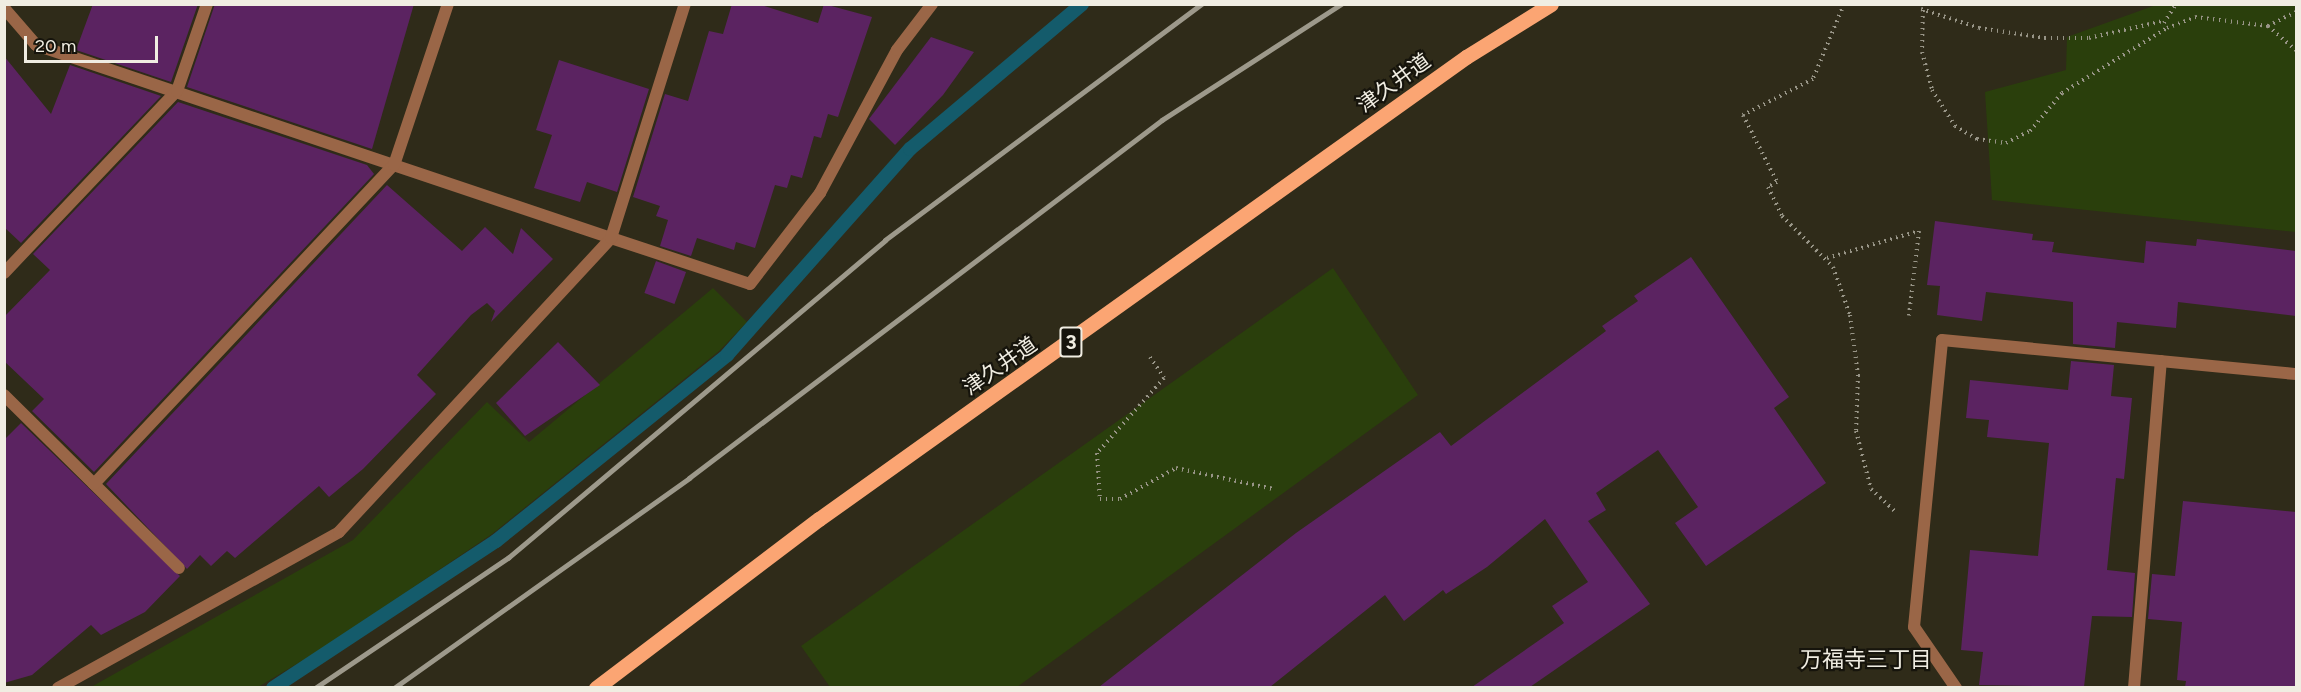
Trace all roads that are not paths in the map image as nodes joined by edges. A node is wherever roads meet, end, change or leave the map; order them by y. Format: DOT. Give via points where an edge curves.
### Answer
graph roads {
  1 [pos="207,4"];
  2 [pos="448,4"];
  3 [pos="685,4"];
  4 [pos="932,4"];
  5 [pos="1551,4"];
  6 [pos="4,8"];
  7 [pos="177,92"];
  8 [pos="394,165"];
  9 [pos="611,238"];
  10 [pos="4,273"];
  11 [pos="2161,361"];
  12 [pos="2296,374"];
  13 [pos="4,395"];
  14 [pos="94,484"];
  15 [pos="179,568"];
  16 [pos="58,687"];
  17 [pos="596,687"];
  18 [pos="1956,687"];
  19 [pos="2134,687"];
  1 -- 7 [label="street"];
  2 -- 8 [label="street"];
  3 -- 9 [label="street"];
  4 -- 9 [label="street" via="897,50 820,193 750,284"];
  5 -- 17 [label="main road, 津久井道 / 3" via="1466,57 819,519"];
  6 -- 7 [label="street" via="36,45"];
  7 -- 8 [label="street"];
  7 -- 10 [label="street"];
  8 -- 9 [label="street"];
  8 -- 14 [label="street"];
  9 -- 16 [label="street" via="339,532"];
  11 -- 12 [label="street"];
  11 -- 18 [label="street" via="1942,340 1914,627"];
  11 -- 19 [label="street"];
  13 -- 14 [label="street"];
  14 -- 15 [label="street"];
}
